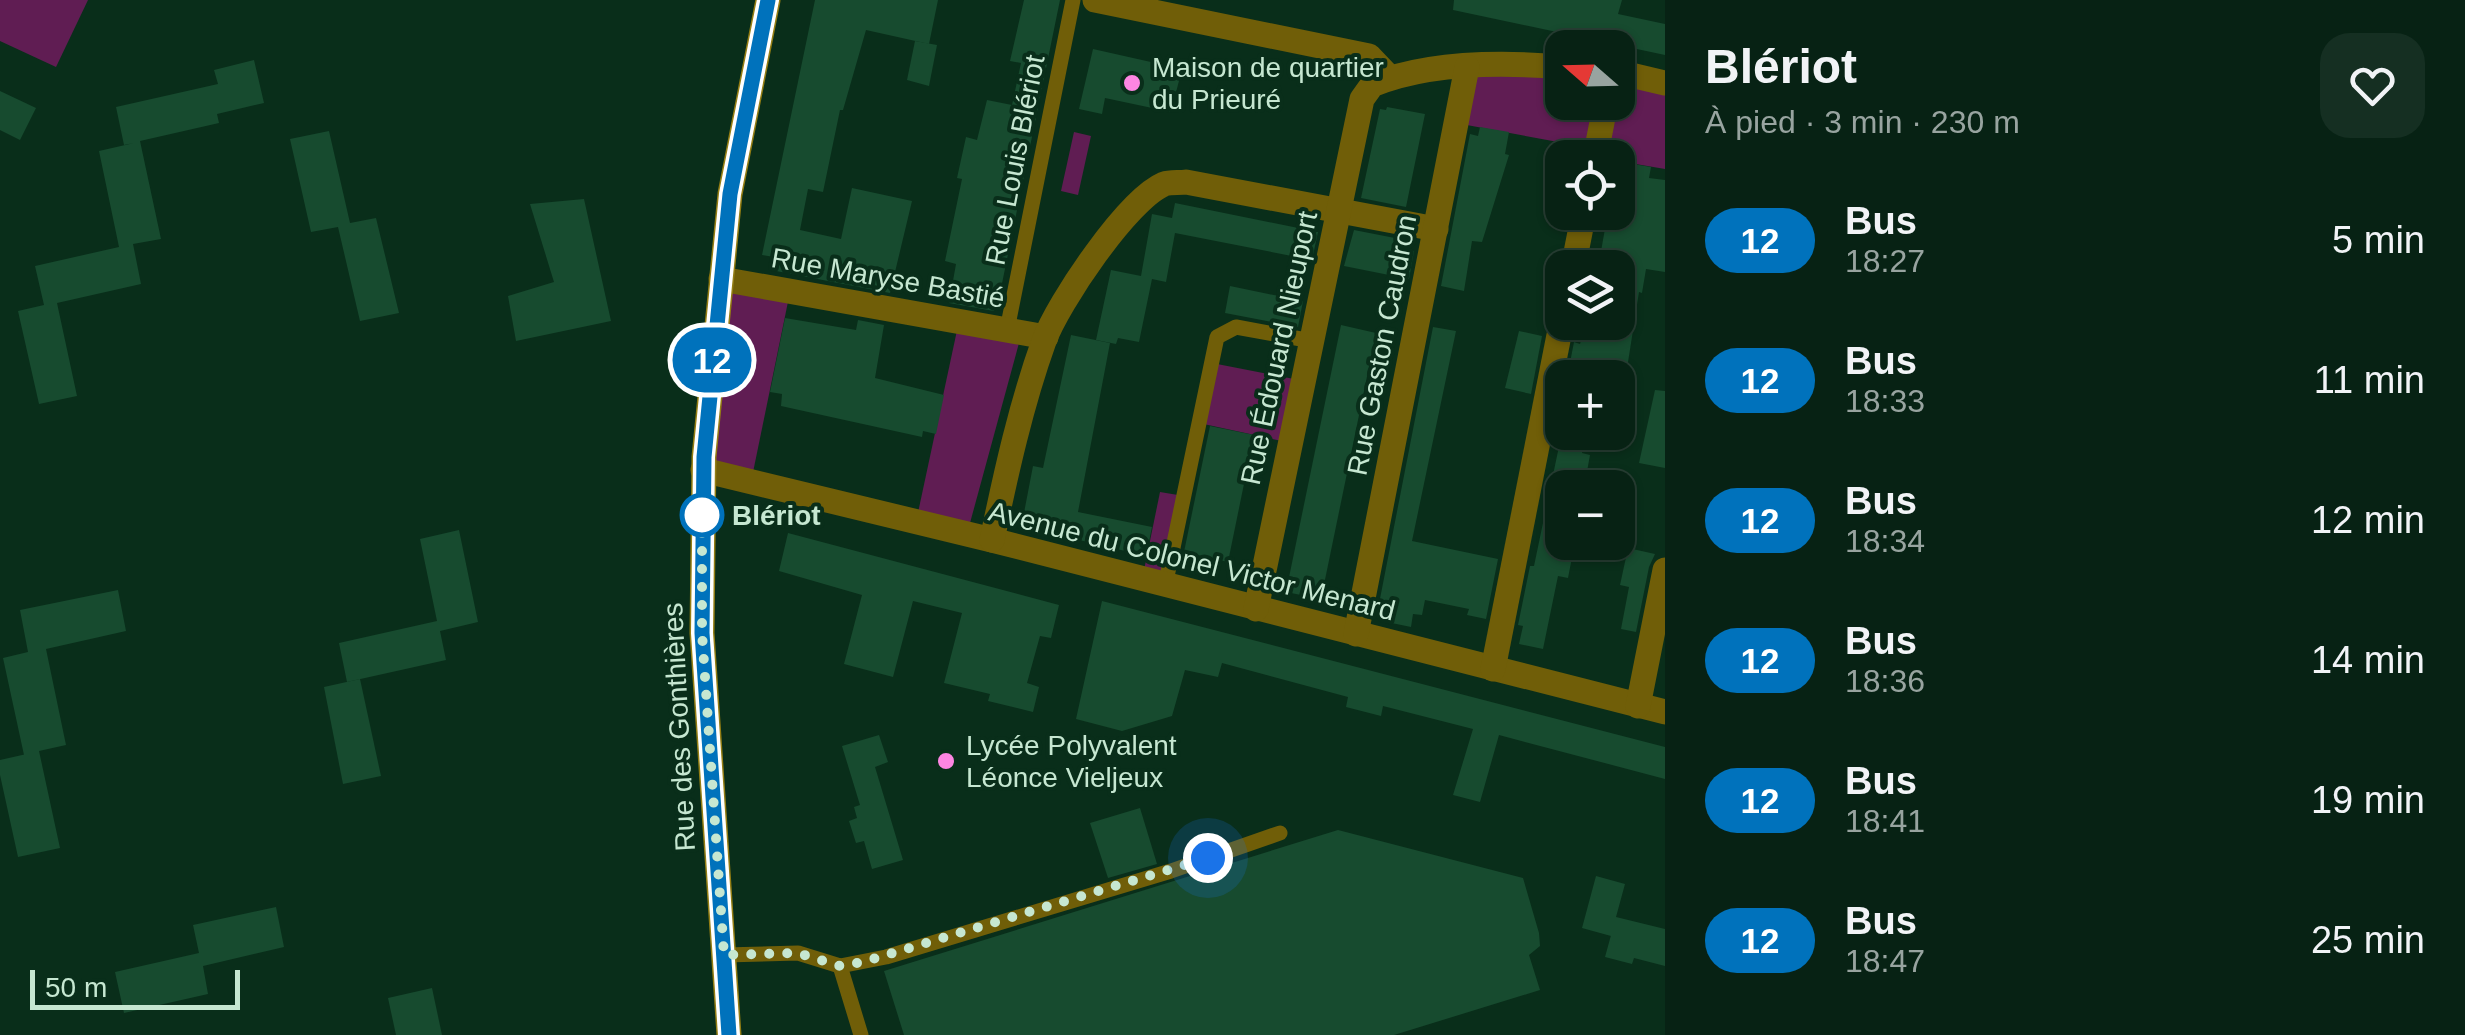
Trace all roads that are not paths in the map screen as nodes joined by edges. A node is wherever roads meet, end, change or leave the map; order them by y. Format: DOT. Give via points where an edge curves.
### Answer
graph roads {
  1 [pos="768,0"];
  2 [pos="1073,0"];
  3 [pos="1095,0"];
  4 [pos="1545,67"];
  5 [pos="1467,68"];
  6 [pos="1635,76"];
  7 [pos="1390,78"];
  8 [pos="1665,83"];
  9 [pos="1338,212"];
  10 [pos="1436,229"];
  11 [pos="721,279"];
  12 [pos="1006,330"];
  13 [pos="1046,337"];
  14 [pos="1558,340"];
  15 [pos="1312,341"];
  16 [pos="703,470"];
  17 [pos="992,540"];
  18 [pos="1665,570"];
  19 [pos="1165,586"];
  20 [pos="1256,610"];
  21 [pos="1356,634"];
  22 [pos="1493,669"];
  23 [pos="1638,706"];
  24 [pos="1665,712"];
  25 [pos="1280,833"];
  26 [pos="724,955"];
  27 [pos="840,966"];
  28 [pos="729,1035"];
  29 [pos="860,1035"];
  1 -- 11 [label="street, Rue des Gonthières" via="730,194"];
  2 -- 12 [label="lane, Rue Louis Blériot"];
  3 -- 7 [label="street" via="1369,56"];
  4 -- 5 [label="street"];
  5 -- 7 [label="street"];
  5 -- 10 [label="street, Rue Gaston Caudron"];
  6 -- 8 [label="street"];
  7 -- 9 [label="street, Rue Édouard Nieuport" via="1372,85 1362,100"];
  9 -- 10 [label="street"];
  9 -- 13 [label="street" via="1186,182 1164,184 1106,238"];
  9 -- 15 [label="street, Rue Édouard Nieuport"];
  10 -- 21 [label="street, Rue Gaston Caudron"];
  11 -- 12 [label="street, Rue Maryse Bastié"];
  11 -- 16 [label="street, Rue des Gonthières"];
  12 -- 13 [label="street, Rue Maryse Bastié"];
  13 -- 17 [label="street"];
  14 -- 22 [label="street"];
  15 -- 19 [label="lane" via="1236,326 1217,337"];
  15 -- 20 [label="street, Rue Édouard Nieuport"];
  16 -- 17 [label="street, Avenue du Colonel Victor Menard"];
  16 -- 26 [label="street, Rue des Gonthières" via="702,633"];
  17 -- 19 [label="street, Avenue du Colonel Victor Menard"];
  18 -- 23 [label="street"];
  19 -- 20 [label="street, Avenue du Colonel Victor Menard"];
  20 -- 21 [label="street, Avenue du Colonel Victor Menard"];
  21 -- 22 [label="street, Avenue du Colonel Victor Menard"];
  22 -- 23 [label="street, Avenue du Colonel Victor Menard"];
  23 -- 24 [label="street, Avenue du Colonel Victor Menard"];
  25 -- 27 [label="lane" via="1133,883"];
  26 -- 27 [label="lane" via="798,953"];
  26 -- 28 [label="street, Rue des Gonthières"];
  27 -- 29 [label="lane"];
}
